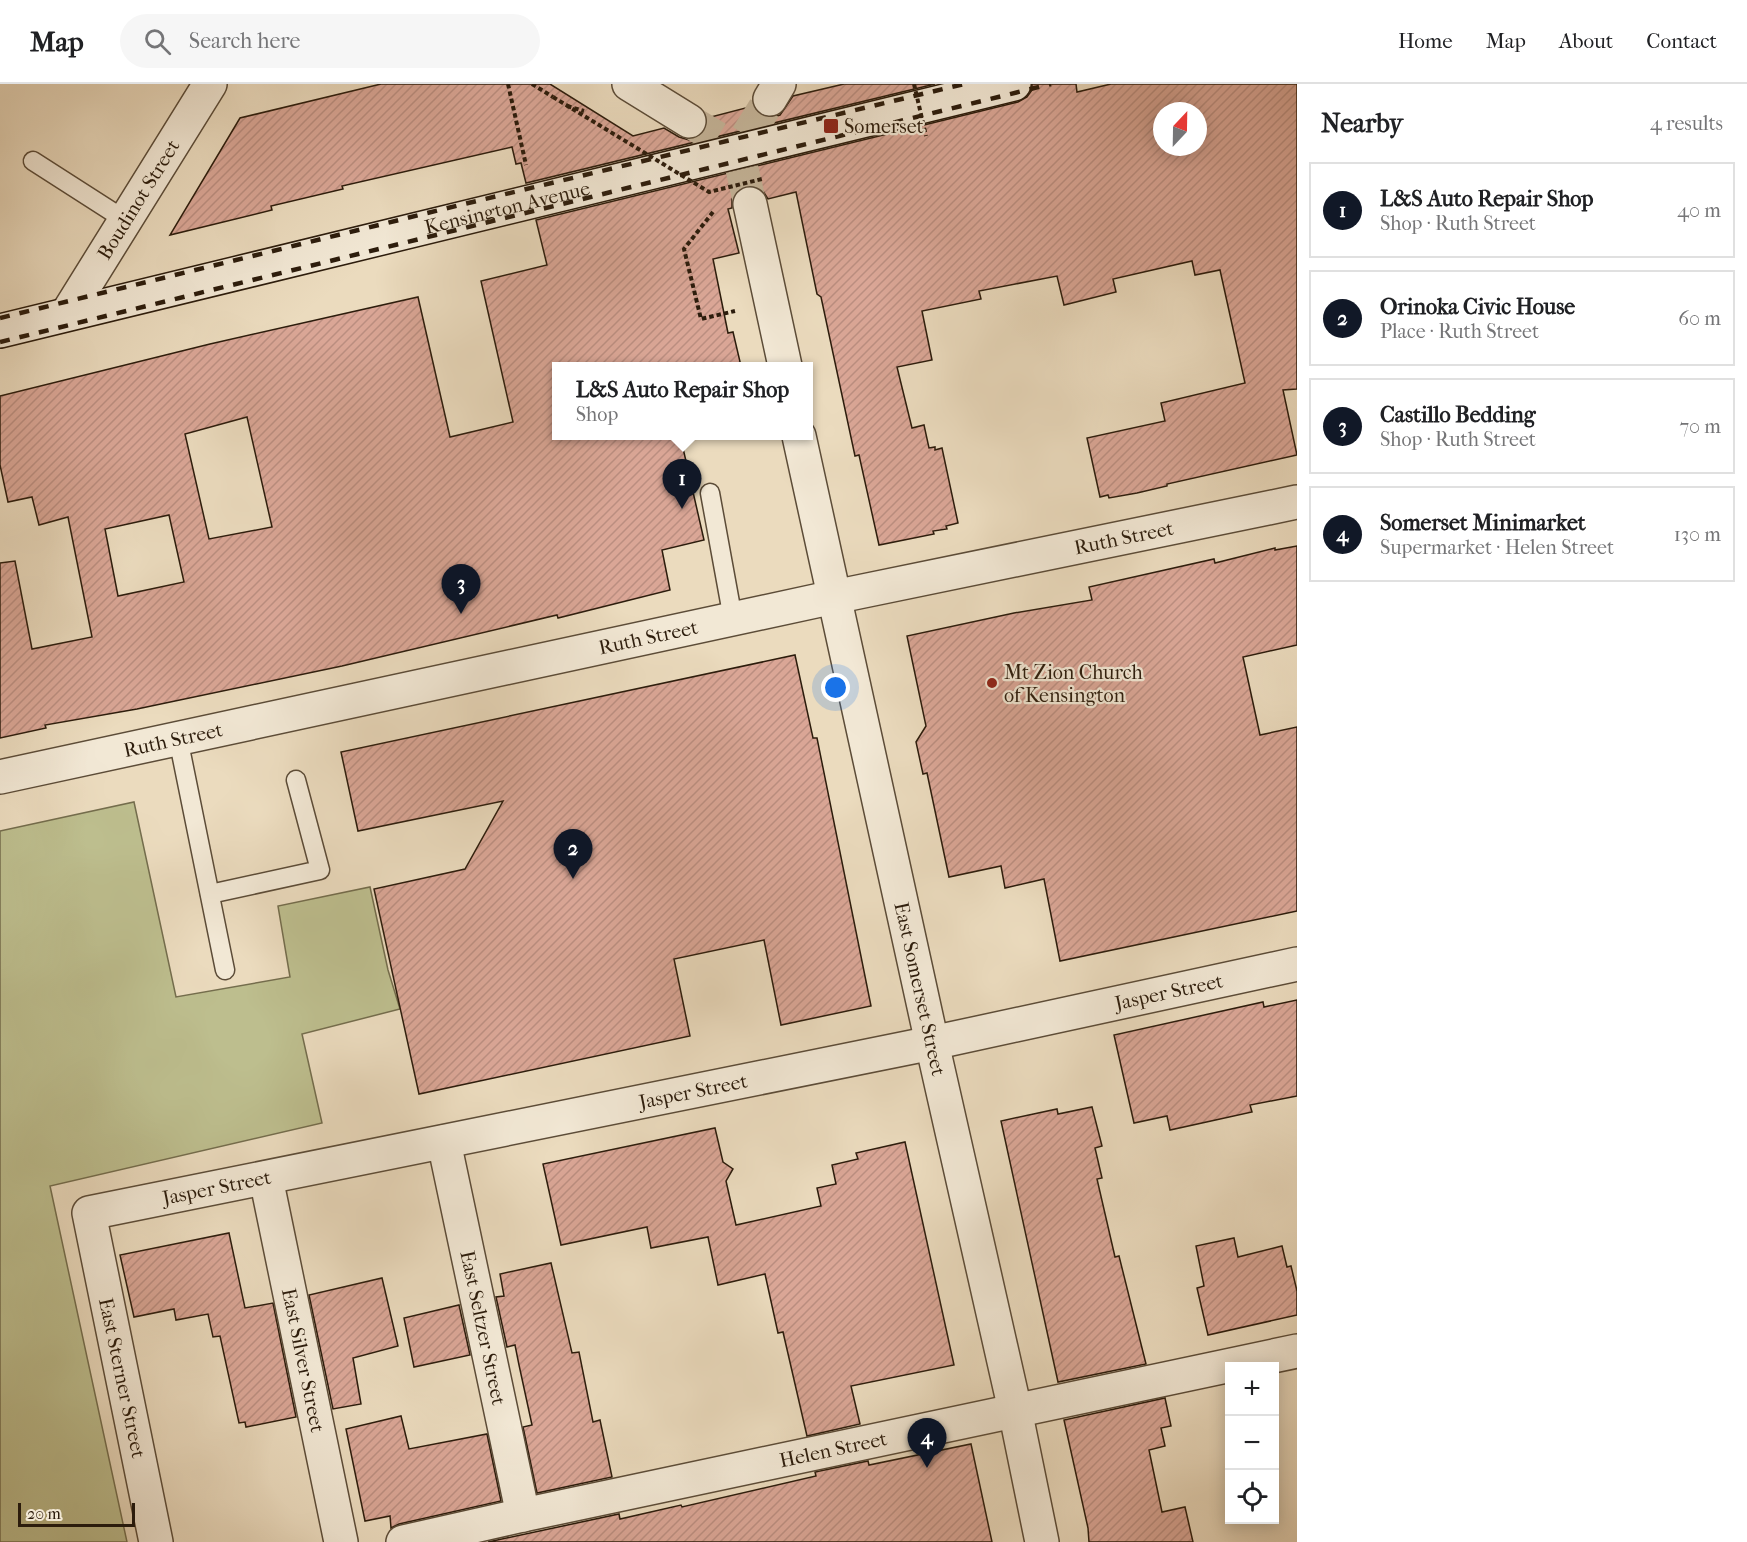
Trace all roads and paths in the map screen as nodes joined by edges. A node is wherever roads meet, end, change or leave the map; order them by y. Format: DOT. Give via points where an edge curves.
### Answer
graph roads {
  1 [pos="210,84"];
  2 [pos="508,84"];
  3 [pos="532,84"];
  4 [pos="630,84"];
  5 [pos="914,84"];
  6 [pos="1014,84"];
  7 [pos="567,106"];
  8 [pos="584,111"];
  9 [pos="689,121"];
  10 [pos="519,131"];
  11 [pos="926,136"];
  12 [pos="33,161"];
  13 [pos="744,163"];
  14 [pos="715,210"];
  15 [pos="125,220"];
  16 [pos="67,314"];
  17 [pos="722,314"];
  18 [pos="0,331"];
  19 [pos="784,362"];
  20 [pos="801,440"];
  21 [pos="711,493"];
  22 [pos="1297,502"];
  23 [pos="834,597"];
  24 [pos="733,619"];
  25 [pos="178,738"];
  26 [pos="0,777"];
  27 [pos="296,780"];
  28 [pos="210,894"];
  29 [pos="1297,964"];
  30 [pos="225,970"];
  31 [pos="932,1043"];
  32 [pos="444,1142"];
  33 [pos="266,1178"];
  34 [pos="89,1213"];
  35 [pos="1297,1351"];
  36 [pos="1015,1410"];
  37 [pos="523,1515"];
  38 [pos="156,1542"];
  39 [pos="341,1542"];
  40 [pos="403,1542"];
  41 [pos="1042,1542"];
  1 -- 15 [label="street, Boudinot Street"];
  2 -- 10 [label="path"];
  3 -- 7 [label="path, bridge"];
  4 -- 9 [label="street"];
  5 -- 11 [label="path, bridge"];
  6 -- 13 [label="street, Kensington Avenue"];
  7 -- 8 [label="path"];
  7 -- 13 [label="path, bridge" via="709,192"];
  12 -- 15 [label="lane"];
  13 -- 16 [label="street, Kensington Avenue"];
  13 -- 19 [label="street"];
  14 -- 17 [label="path" via="684,249 701,319"];
  15 -- 16 [label="street, Boudinot Street"];
  16 -- 18 [label="street, Kensington Avenue"];
  20 -- 23 [label="street, East Somerset Street"];
  21 -- 24 [label="lane"];
  22 -- 23 [label="street, Ruth Street"];
  23 -- 24 [label="street, Ruth Street"];
  23 -- 31 [label="street, East Somerset Street"];
  24 -- 25 [label="street, Ruth Street"];
  25 -- 26 [label="street, Ruth Street"];
  25 -- 28 [label="lane"];
  27 -- 28 [label="lane" via="320,870"];
  28 -- 30 [label="lane"];
  29 -- 31 [label="street, Jasper Street"];
  31 -- 32 [label="street, Jasper Street"];
  31 -- 36 [label="street, East Somerset Street"];
  32 -- 33 [label="street, Jasper Street"];
  32 -- 37 [label="street, East Seltzer Street"];
  33 -- 34 [label="street, Jasper Street"];
  33 -- 39 [label="street, East Silver Street"];
  34 -- 38 [label="street, East Sterner Street"];
  35 -- 36 [label="street, Helen Street"];
  36 -- 37 [label="street, Helen Street"];
  36 -- 41 [label="street, East Somerset Street"];
  37 -- 40 [label="street, Helen Street"];
}
